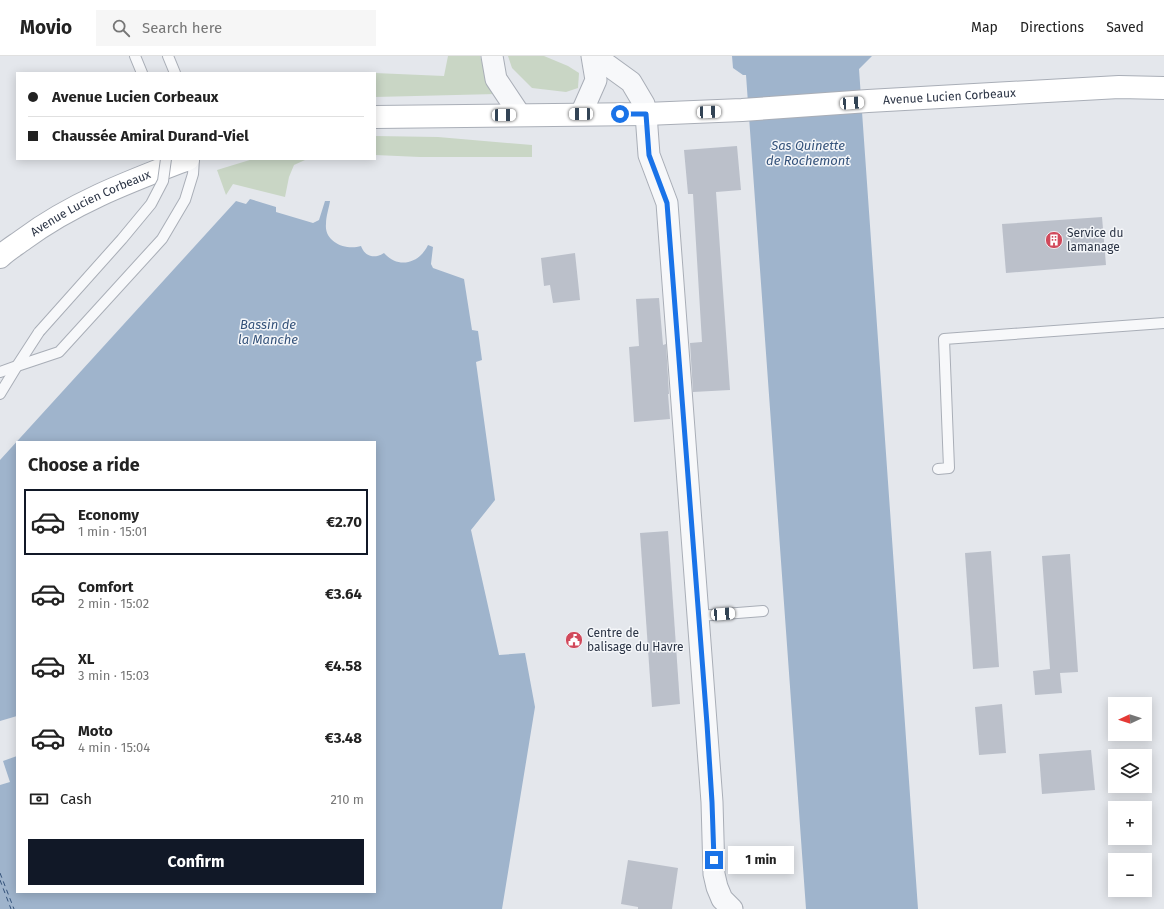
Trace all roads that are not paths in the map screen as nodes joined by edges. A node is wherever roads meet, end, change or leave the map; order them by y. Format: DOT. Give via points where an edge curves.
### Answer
graph roads {
  1 [pos="135,56"];
  2 [pos="168,56"];
  3 [pos="492,56"];
  4 [pos="592,56"];
  5 [pos="595,56"];
  6 [pos="142,72"];
  7 [pos="175,72"];
  8 [pos="1164,88"];
  9 [pos="581,114"];
  10 [pos="646,114"];
  11 [pos="520,115"];
  12 [pos="376,117"];
  13 [pos="166,160"];
  14 [pos="185,160"];
  15 [pos="194,160"];
  16 [pos="0,257"];
  17 [pos="1164,323"];
  18 [pos="17,366"];
  19 [pos="0,372"];
  20 [pos="0,394"];
  21 [pos="938,469"];
  22 [pos="763,611"];
  23 [pos="699,616"];
  24 [pos="722,906"];
  1 -- 6 [label="lane"];
  2 -- 7 [label="lane"];
  3 -- 11 [label="street" via="496,79"];
  4 -- 9 [label="street" via="596,80"];
  5 -- 10 [label="street" via="631,82 644,104"];
  8 -- 10 [label="main road, Avenue Lucien Corbeaux" via="1119,87"];
  9 -- 10 [label="main road, Avenue Lucien Corbeaux"];
  9 -- 11 [label="main road, Avenue Lucien Corbeaux"];
  10 -- 23 [label="street" via="649,155 667,203"];
  11 -- 12 [label="main road, Avenue Lucien Corbeaux"];
  13 -- 18 [label="lane, bridge" via="163,181 151,204 39,332"];
  14 -- 16 [label="main road, Avenue Lucien Corbeaux" via="82,202 36,230"];
  15 -- 18 [label="lane" via="193,174 185,200 162,239 59,352"];
  17 -- 21 [label="lane" via="944,339 949,468"];
  18 -- 19 [label="lane"];
  18 -- 20 [label="lane"];
  22 -- 23 [label="lane"];
  23 -- 24 [label="street" via="712,802 714,874"];
}
